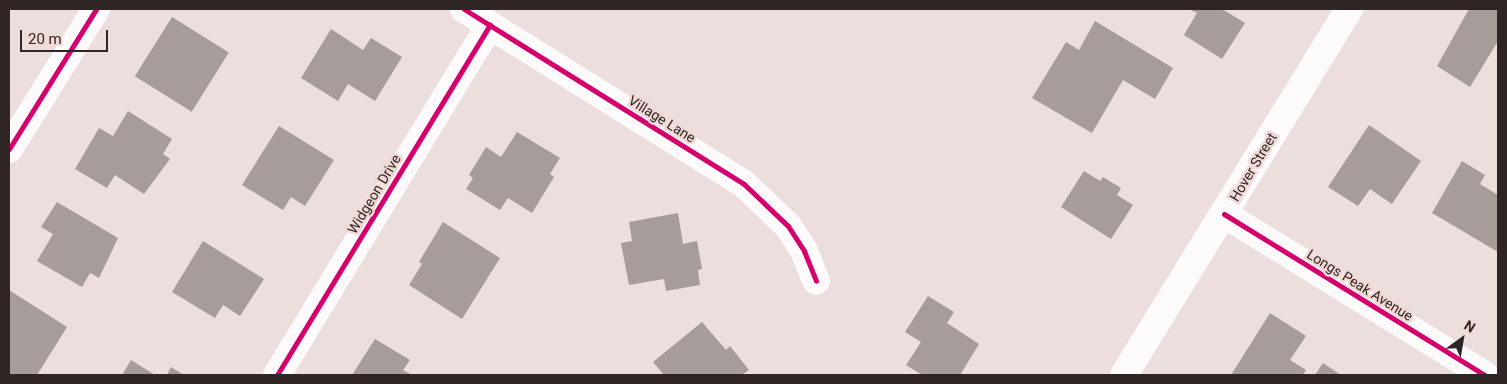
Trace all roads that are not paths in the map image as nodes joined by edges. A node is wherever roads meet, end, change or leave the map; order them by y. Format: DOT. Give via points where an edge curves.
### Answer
graph roads {
  1 [pos="96,9"];
  2 [pos="464,9"];
  3 [pos="1349,9"];
  4 [pos="490,25"];
  5 [pos="9,149"];
  6 [pos="1224,214"];
  7 [pos="816,281"];
  8 [pos="277,375"];
  9 [pos="1124,375"];
  10 [pos="1485,375"];
  1 -- 5 [label="street"];
  2 -- 4 [label="street, Village Lane"];
  3 -- 6 [label="street, Hover Street"];
  4 -- 7 [label="street, Village Lane" via="744,184 788,226 804,251"];
  4 -- 8 [label="street, Widgeon Drive"];
  6 -- 9 [label="street, Hover Street"];
  6 -- 10 [label="street, Longs Peak Avenue"];
}
